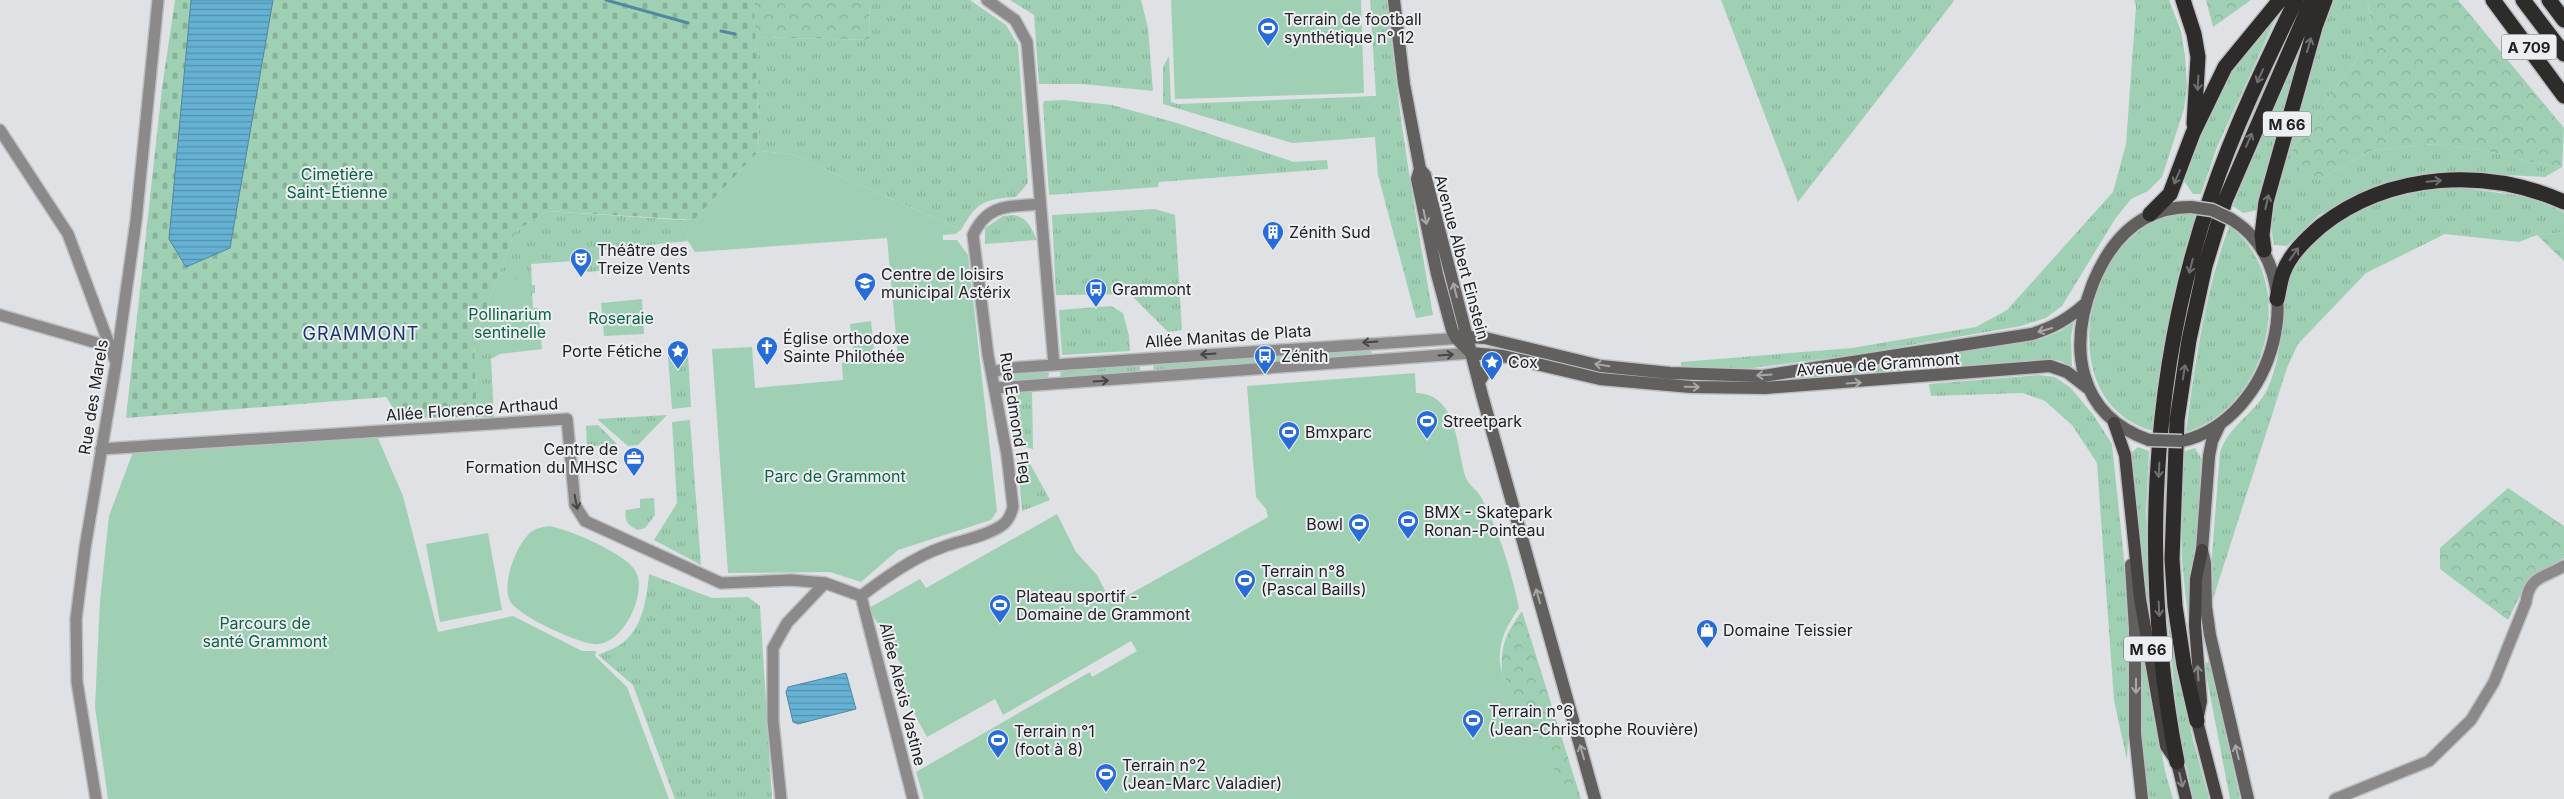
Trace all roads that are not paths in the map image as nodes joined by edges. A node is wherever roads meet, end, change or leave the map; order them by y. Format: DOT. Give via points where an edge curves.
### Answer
graph roads {
  1 [pos="158,0"];
  2 [pos="987,0"];
  3 [pos="1394,0"];
  4 [pos="2183,0"];
  5 [pos="2280,0"];
  6 [pos="2296,0"];
  7 [pos="2312,0"];
  8 [pos="2325,0"];
  9 [pos="2493,0"];
  10 [pos="2523,0"];
  11 [pos="2549,0"];
  12 [pos="2564,20"];
  13 [pos="2564,54"];
  14 [pos="2564,96"];
  15 [pos="0,130"];
  16 [pos="2193,133"];
  17 [pos="2564,202"];
  18 [pos="1040,204"];
  19 [pos="2150,214"];
  20 [pos="2264,250"];
  21 [pos="2277,299"];
  22 [pos="2085,304"];
  23 [pos="0,315"];
  24 [pos="1462,338"];
  25 [pos="111,347"];
  26 [pos="1471,353"];
  27 [pos="1503,356"];
  28 [pos="116,364"];
  29 [pos="1054,365"];
  30 [pos="992,372"];
  31 [pos="1670,373"];
  32 [pos="1479,382"];
  33 [pos="1662,386"];
  34 [pos="996,388"];
  35 [pos="2089,389"];
  36 [pos="2114,423"];
  37 [pos="2220,424"];
  38 [pos="101,449"];
  39 [pos="2131,533"];
  40 [pos="2202,550"];
  41 [pos="2564,566"];
  42 [pos="825,583"];
  43 [pos="861,596"];
  44 [pos="2197,720"];
  45 [pos="2177,762"];
  46 [pos="96,799"];
  47 [pos="781,799"];
  48 [pos="913,799"];
  49 [pos="1595,799"];
  50 [pos="2142,799"];
  51 [pos="2186,799"];
  52 [pos="2217,799"];
  53 [pos="2248,799"];
  54 [pos="2335,799"];
  1 -- 28 [label="street, Rue des Marels" via="136,221"];
  2 -- 18 [label="street" via="1014,20 1027,42"];
  3 -- 24 [label="main road, Avenue Albert Einstein" via="1404,84 1420,169 1417,179 1437,274"];
  4 -- 16 [label="highway, one-way" via="2198,57"];
  5 -- 16 [label="highway" via="2225,67"];
  6 -- 45 [label="highway, M 66, one-way" via="2233,138 2211,196 2173,342 2161,441 2156,561 2162,657"];
  44 -- 7 [label="highway, M 66, one-way" via="2184,665 2172,559 2177,420 2189,340 2205,266 2225,201"];
  20 -- 8 [label="highway, M 66, one-way" via="2262,235 2266,202"];
  9 -- 14 [label="highway, A 709"];
  10 -- 13 [label="highway, A 709"];
  11 -- 12 [label="highway"];
  15 -- 25 [label="street" via="68,234"];
  16 -- 19 [label="highway, one-way" via="2170,194"];
  21 -- 17 [label="highway, one-way" via="2283,273 2293,254 2309,236 2334,216 2366,199 2416,183 2466,179 2524,187"];
  18 -- 29 [label="street"];
  18 -- 30 [label="street, Rue Edmond Fleg" via="997,209 979,223 973,235"];
  19 -- 20 [label="main road, bridge" via="2179,207 2212,210 2251,234"];
  19 -- 22 [label="main road" via="2114,242 2100,266"];
  20 -- 21 [label="main road" via="2274,277"];
  21 -- 37 [label="main road" via="2276,331 2261,376 2240,407"];
  22 -- 31 [label="main road, Avenue de Grammont, one-way" via="2066,321 2032,334 1763,376"];
  22 -- 35 [label="main road" via="2079,339 2080,363"];
  23 -- 25 [label="street"];
  24 -- 26 [label="main road, Avenue Albert Einstein"];
  24 -- 29 [label="street, Allée Manitas de Plata, one-way"];
  31 -- 24 [label="main road, Avenue de Grammont, one-way" via="1601,366 1485,338"];
  25 -- 28 [label="street"];
  26 -- 27 [label="main road, Avenue de Grammont"];
  26 -- 32 [label="main road, Avenue Albert Einstein"];
  34 -- 26 [label="street, one-way"];
  27 -- 32 [label="main road" via="1491,363"];
  27 -- 33 [label="main road, Avenue de Grammont" via="1600,379"];
  28 -- 38 [label="street, Rue des Marels"];
  29 -- 30 [label="street, Allée Manitas de Plata"];
  30 -- 34 [label="street, Rue Edmond Fleg"];
  31 -- 33 [label="main road"];
  49 -- 32 [label="main road, Avenue Albert Einstein, one-way"];
  33 -- 35 [label="main road, Avenue de Grammont, one-way" via="1765,388 2050,366 2067,372"];
  34 -- 43 [label="street, Rue Edmond Fleg" via="1008,464 1011,515 1002,526 941,547 887,576"];
  35 -- 36 [label="main road" via="2104,414"];
  36 -- 37 [label="main road, bridge" via="2149,440 2182,441 2203,435"];
  36 -- 39 [label="main road, M 66" via="2125,454"];
  37 -- 40 [label="main road, M 66" via="2209,456"];
  38 -- 42 [label="street, Allée Florence Arthaud, one-way" via="567,419 575,505 585,521 721,583 791,580"];
  38 -- 46 [label="street, Rue des Marels" via="76,619 76,682"];
  39 -- 45 [label="main road, M 66" via="2166,746"];
  39 -- 50 [label="main road, one-way" via="2135,734"];
  44 -- 40 [label="main road, M 66, one-way" via="2201,701 2195,626 2196,579"];
  53 -- 40 [label="main road, M 66, one-way" via="2210,635"];
  41 -- 54 [label="street" via="2534,580 2527,591 2526,602 2494,682 2471,720 2429,761"];
  42 -- 43 [label="street, Allée Florence Arthaud"];
  42 -- 47 [label="street" via="787,623 773,648 773,721"];
  43 -- 48 [label="street, Allée Alexis Vastine"];
  44 -- 52 [label="main road, M 66"];
  45 -- 51 [label="main road, M 66, one-way"];
}
